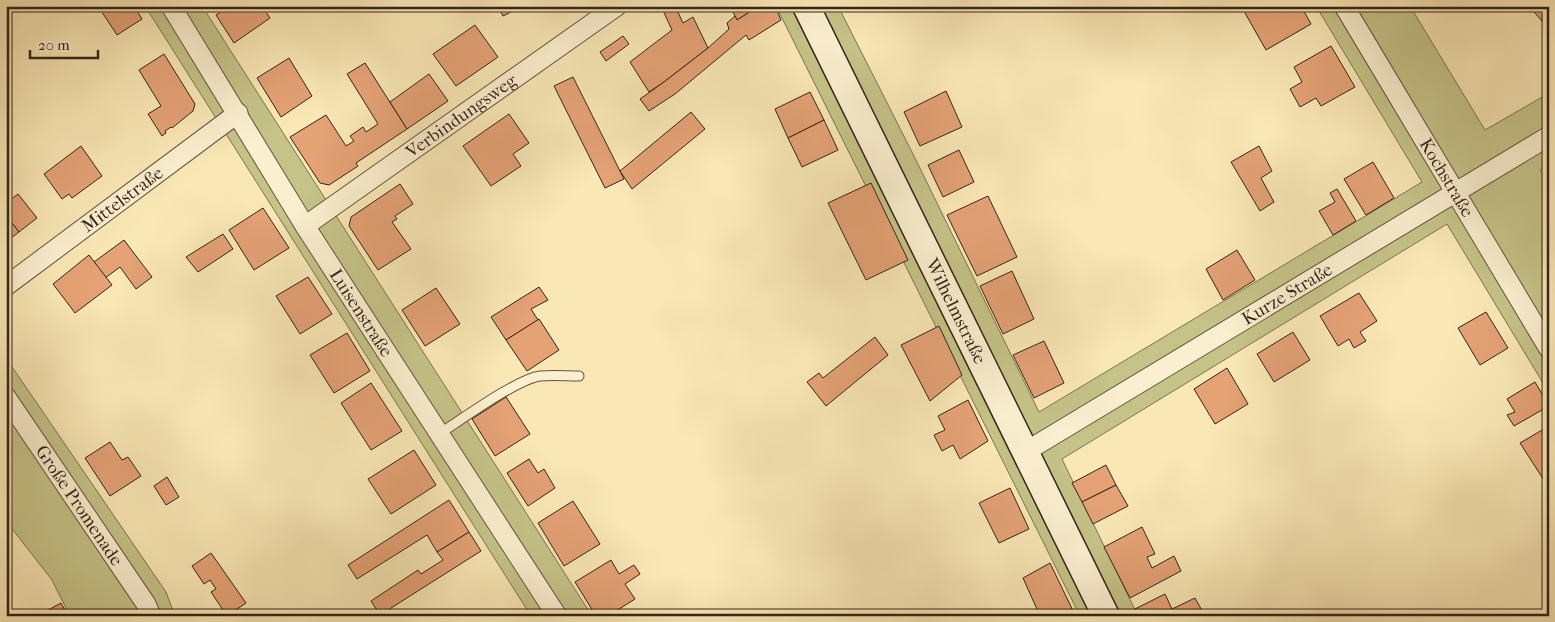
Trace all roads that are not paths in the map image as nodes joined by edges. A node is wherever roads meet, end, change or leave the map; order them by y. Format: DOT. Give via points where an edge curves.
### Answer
graph roads {
  1 [pos="171,6"];
  2 [pos="617,6"];
  3 [pos="806,6"];
  4 [pos="1344,6"];
  5 [pos="238,113"];
  6 [pos="1549,136"];
  7 [pos="1455,192"];
  8 [pos="305,226"];
  9 [pos="6,286"];
  10 [pos="1549,349"];
  11 [pos="579,376"];
  12 [pos="6,397"];
  13 [pos="440,434"];
  14 [pos="1025,452"];
  15 [pos="151,616"];
  16 [pos="557,616"];
  17 [pos="1106,616"];
  1 -- 5 [label="street, Luisenstraße"];
  2 -- 8 [label="street, Verbindungsweg"];
  3 -- 14 [label="street, Wilhelmstraße"];
  4 -- 7 [label="street, Kochstraße"];
  5 -- 8 [label="street, Luisenstraße"];
  5 -- 9 [label="street, Mittelstraße"];
  6 -- 7 [label="street, Kurze Straße"];
  7 -- 10 [label="street, Kochstraße"];
  7 -- 14 [label="street, Kurze Straße"];
  8 -- 13 [label="street, Luisenstraße"];
  11 -- 13 [label="lane" via="539,376 529,380"];
  12 -- 15 [label="street, Große Promenade"];
  13 -- 16 [label="street, Luisenstraße"];
  14 -- 17 [label="street, Wilhelmstraße"];
}
